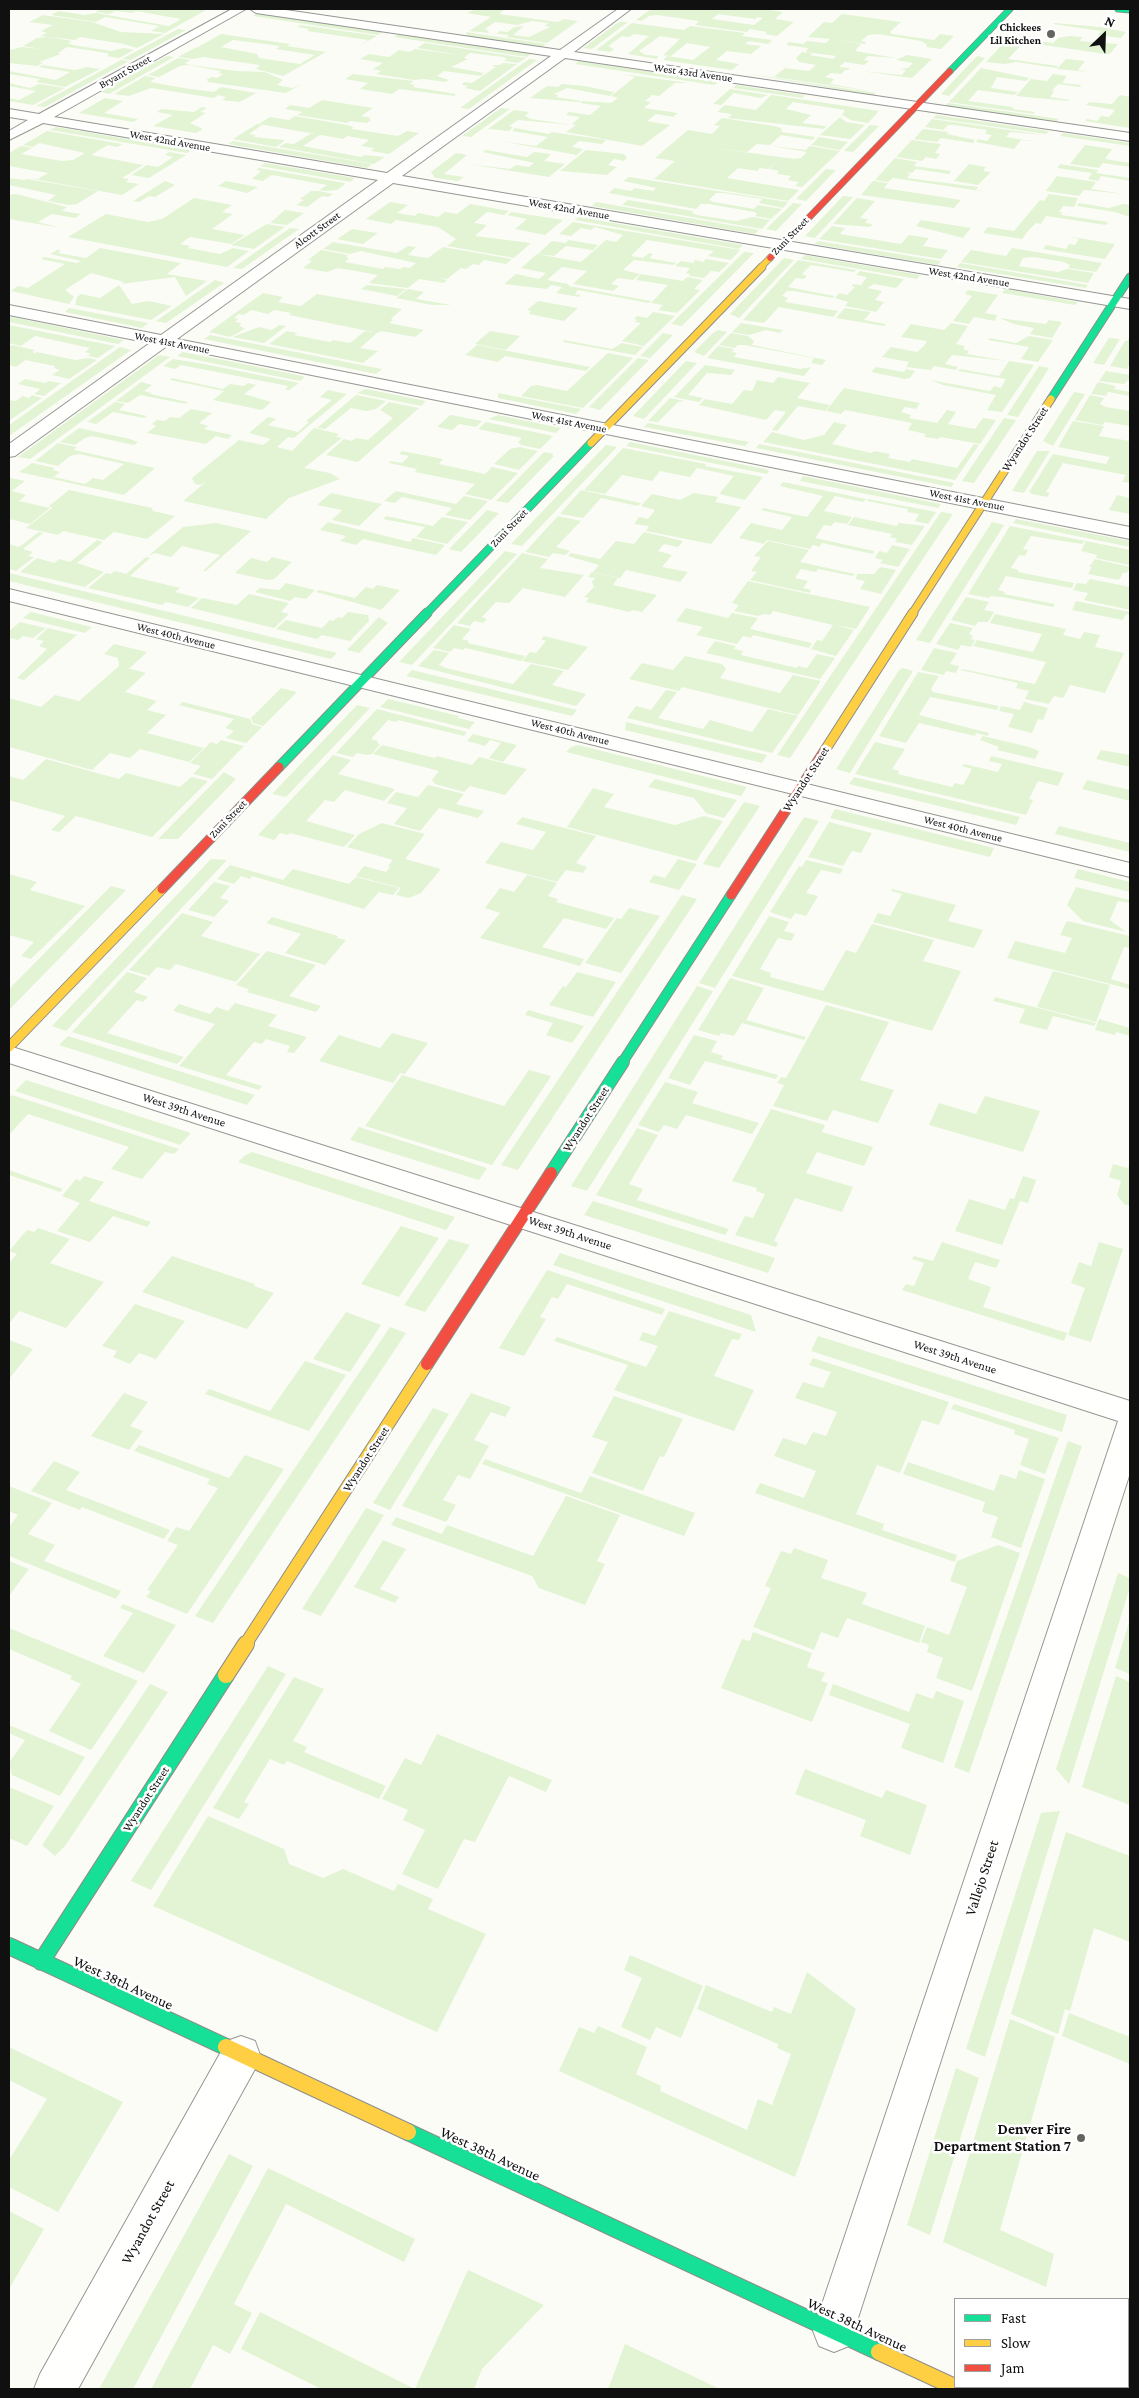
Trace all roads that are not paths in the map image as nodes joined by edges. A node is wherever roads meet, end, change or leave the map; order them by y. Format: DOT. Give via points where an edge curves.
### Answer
graph roads {
  1 [pos="240,9"];
  2 [pos="256,9"];
  3 [pos="625,9"];
  4 [pos="1010,9"];
  5 [pos="1118,9"];
  6 [pos="1130,10"];
  7 [pos="562,54"];
  8 [pos="916,106"];
  9 [pos="9,113"];
  10 [pos="41,118"];
  11 [pos="9,136"];
  12 [pos="1130,137"];
  13 [pos="389,178"];
  14 [pos="782,246"];
  15 [pos="1130,277"];
  16 [pos="1115,301"];
  17 [pos="1130,304"];
  18 [pos="9,310"];
  19 [pos="163,341"];
  20 [pos="605,429"];
  21 [pos="9,452"];
  22 [pos="984,504"];
  23 [pos="1130,533"];
  24 [pos="9,595"];
  25 [pos="361,681"];
  26 [pos="799,789"];
  27 [pos="1130,870"];
  28 [pos="9,1046"];
  29 [pos="9,1054"];
  30 [pos="522,1218"];
  31 [pos="1130,1413"];
  32 [pos="1130,1426"];
  33 [pos="9,1946"];
  34 [pos="41,1962"];
  35 [pos="241,2055"];
  36 [pos="834,2331"];
  37 [pos="954,2387"];
  38 [pos="55,2389"];
  1 -- 10 [label="street, Bryant Street"];
  2 -- 7 [label="street, West 43rd Avenue"];
  3 -- 7 [label="street, Alcott Street"];
  4 -- 8 [label="street, Zuni Street"];
  5 -- 6 [label="street"];
  7 -- 8 [label="street, West 43rd Avenue"];
  7 -- 13 [label="street, Alcott Street"];
  8 -- 12 [label="street, West 43rd Avenue"];
  8 -- 14 [label="street, Zuni Street"];
  9 -- 10 [label="street, West 42nd Avenue"];
  10 -- 11 [label="street, Bryant Street"];
  10 -- 13 [label="street, West 42nd Avenue"];
  13 -- 14 [label="street, West 42nd Avenue"];
  13 -- 19 [label="street, Alcott Street"];
  14 -- 16 [label="street, West 42nd Avenue"];
  14 -- 20 [label="street, Zuni Street"];
  15 -- 16 [label="street, Wyandot Street"];
  16 -- 17 [label="street, West 42nd Avenue"];
  16 -- 22 [label="street, Wyandot Street"];
  18 -- 19 [label="street, West 41st Avenue"];
  19 -- 20 [label="street, West 41st Avenue"];
  19 -- 21 [label="street, Alcott Street"];
  20 -- 22 [label="street, West 41st Avenue"];
  20 -- 25 [label="street, Zuni Street"];
  22 -- 23 [label="street, West 41st Avenue"];
  22 -- 26 [label="street, Wyandot Street"];
  24 -- 25 [label="street, West 40th Avenue"];
  25 -- 26 [label="street, West 40th Avenue"];
  25 -- 28 [label="street, Zuni Street"];
  26 -- 27 [label="street, West 40th Avenue"];
  26 -- 30 [label="street, Wyandot Street"];
  29 -- 30 [label="street, West 39th Avenue"];
  30 -- 31 [label="street, West 39th Avenue"];
  30 -- 34 [label="street, Wyandot Street"];
  32 -- 36 [label="street, Vallejo Street"];
  33 -- 34 [label="street, West 38th Avenue"];
  34 -- 35 [label="street, West 38th Avenue"];
  35 -- 36 [label="street, West 38th Avenue"];
  35 -- 38 [label="street, Wyandot Street"];
  36 -- 37 [label="street, West 38th Avenue"];
}
